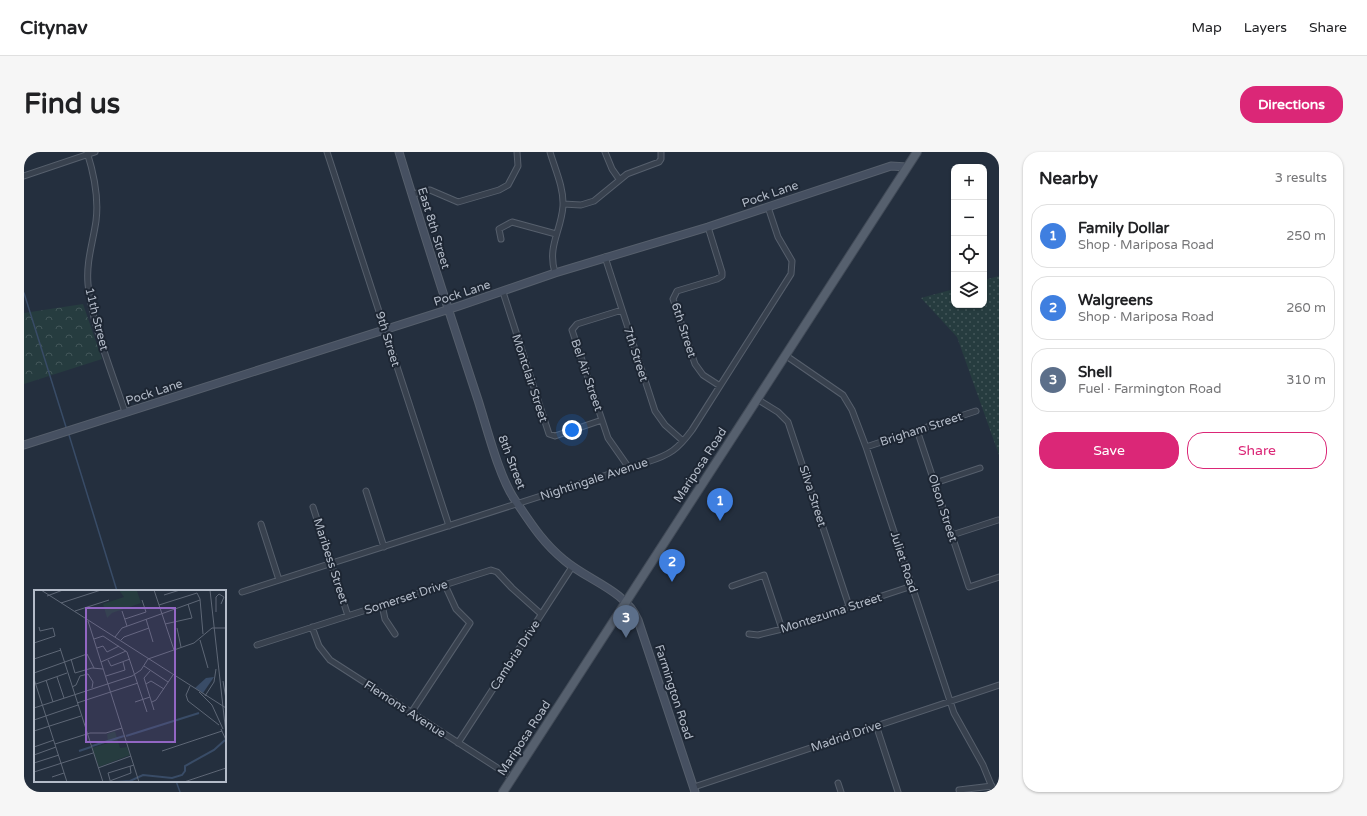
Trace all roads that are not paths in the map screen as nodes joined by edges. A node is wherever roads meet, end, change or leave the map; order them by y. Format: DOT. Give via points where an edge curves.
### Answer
graph roads {
  1 [pos="95,152"];
  2 [pos="327,152"];
  3 [pos="399,152"];
  4 [pos="517,152"];
  5 [pos="550,152"];
  6 [pos="605,152"];
  7 [pos="661,152"];
  8 [pos="917,152"];
  9 [pos="87,153"];
  10 [pos="907,167"];
  11 [pos="24,176"];
  12 [pos="619,180"];
  13 [pos="413,194"];
  14 [pos="563,204"];
  15 [pos="768,207"];
  16 [pos="708,227"];
  17 [pos="556,234"];
  18 [pos="501,238"];
  19 [pos="605,257"];
  20 [pos="555,273"];
  21 [pos="503,292"];
  22 [pos="449,310"];
  23 [pos="622,310"];
  24 [pos="385,329"];
  25 [pos="785,355"];
  26 [pos="720,386"];
  27 [pos="757,399"];
  28 [pos="976,411"];
  29 [pos="125,412"];
  30 [pos="602,420"];
  31 [pos="917,430"];
  32 [pos="683,441"];
  33 [pos="24,445"];
  34 [pos="866,447"];
  35 [pos="628,468"];
  36 [pos="980,468"];
  37 [pos="935,483"];
  38 [pos="366,491"];
  39 [pos="518,504"];
  40 [pos="313,507"];
  41 [pos="998,520"];
  42 [pos="261,524"];
  43 [pos="448,526"];
  44 [pos="952,535"];
  45 [pos="384,547"];
  46 [pos="332,564"];
  47 [pos="572,567"];
  48 [pos="999,577"];
  49 [pos="279,580"];
  50 [pos="445,585"];
  51 [pos="732,586"];
  52 [pos="912,586"];
  53 [pos="242,592"];
  54 [pos="625,601"];
  55 [pos="382,605"];
  56 [pos="849,606"];
  57 [pos="541,614"];
  58 [pos="348,616"];
  59 [pos="312,627"];
  60 [pos="782,629"];
  61 [pos="395,634"];
  62 [pos="749,634"];
  63 [pos="257,645"];
  64 [pos="999,685"];
  65 [pos="950,701"];
  66 [pos="411,713"];
  67 [pos="876,726"];
  68 [pos="458,743"];
  69 [pos="513,778"];
  70 [pos="838,783"];
  71 [pos="992,786"];
  72 [pos="694,790"];
  73 [pos="959,790"];
  74 [pos="503,792"];
  75 [pos="841,792"];
  76 [pos="898,792"];
  77 [pos="994,792"];
  1 -- 9 [label="street"];
  2 -- 24 [label="street, 9th Street"];
  3 -- 13 [label="street, East 8th Street"];
  4 -- 13 [label="street" via="518,166 508,185 498,190 458,202 430,190"];
  5 -- 14 [label="street"];
  6 -- 12 [label="street"];
  7 -- 12 [label="street" via="661,159 656,164 634,170"];
  8 -- 10 [label="main road, Mariposa Road"];
  9 -- 11 [label="street"];
  9 -- 29 [label="street, 11th Street" via="97,202 88,266 89,296"];
  10 -- 15 [label="street, Pock Lane" via="891,166"];
  10 -- 25 [label="main road, Mariposa Road"];
  12 -- 14 [label="street" via="594,201"];
  13 -- 22 [label="street, East 8th Street"];
  14 -- 17 [label="street"];
  15 -- 16 [label="street, Pock Lane"];
  15 -- 26 [label="street, Nightingale Avenue" via="778,237 792,261 792,272"];
  16 -- 19 [label="street, Pock Lane"];
  16 -- 26 [label="street, 6th Street" via="722,276 677,291 673,299 695,364 703,374"];
  17 -- 18 [label="street" via="512,222 499,229"];
  17 -- 20 [label="street" via="552,258"];
  19 -- 20 [label="street, Pock Lane"];
  19 -- 23 [label="street, 7th Street"];
  20 -- 21 [label="street, Pock Lane"];
  21 -- 22 [label="street, Pock Lane"];
  21 -- 30 [label="street, Montclair Street" via="549,434 558,435"];
  22 -- 24 [label="street, Pock Lane"];
  22 -- 39 [label="street, 8th Street" via="501,468"];
  23 -- 30 [label="street, Bel Air Street" via="578,324 572,330"];
  23 -- 32 [label="street, 7th Street" via="655,411 665,426"];
  24 -- 29 [label="street, Pock Lane"];
  24 -- 43 [label="street, 9th Street"];
  25 -- 27 [label="main road, Mariposa Road"];
  25 -- 34 [label="street, Juliet Road" via="843,395 852,410"];
  26 -- 32 [label="street, Nightingale Avenue"];
  27 -- 54 [label="main road, Mariposa Road"];
  27 -- 56 [label="street, Silva Street" via="778,412 788,422"];
  28 -- 31 [label="street, Brigham Street"];
  29 -- 33 [label="street, Pock Lane"];
  30 -- 35 [label="street, Bel Air Street" via="608,438"];
  31 -- 34 [label="street, Brigham Street"];
  31 -- 37 [label="street, Olson Street"];
  32 -- 35 [label="street, Nightingale Avenue" via="670,453"];
  34 -- 52 [label="street, Juliet Road"];
  35 -- 39 [label="street, Nightingale Avenue"];
  36 -- 37 [label="street"];
  37 -- 44 [label="street, Olson Street"];
  38 -- 45 [label="street"];
  39 -- 43 [label="street, Nightingale Avenue"];
  39 -- 47 [label="street, 8th Street" via="538,535"];
  40 -- 46 [label="street, Maribess Street"];
  41 -- 44 [label="street"];
  42 -- 49 [label="street"];
  43 -- 45 [label="street, Nightingale Avenue"];
  44 -- 48 [label="street, Olson Street" via="969,587"];
  45 -- 46 [label="street, Nightingale Avenue"];
  46 -- 49 [label="street, Nightingale Avenue"];
  46 -- 58 [label="street, Maribess Street"];
  47 -- 54 [label="street, 8th Street"];
  47 -- 57 [label="street, Cambria Drive"];
  49 -- 53 [label="street, Nightingale Avenue"];
  50 -- 55 [label="street, Somerset Drive"];
  50 -- 57 [label="street, Somerset Drive" via="493,570"];
  50 -- 66 [label="street" via="456,609 470,622"];
  51 -- 60 [label="street" via="764,575"];
  52 -- 56 [label="street, Montezuma Street"];
  52 -- 65 [label="street, Juliet Road"];
  54 -- 69 [label="main road, Mariposa Road"];
  54 -- 72 [label="street, Farmington Road" via="633,609 638,620"];
  55 -- 58 [label="street, Somerset Drive"];
  55 -- 61 [label="street" via="385,618"];
  56 -- 60 [label="street, Montezuma Street"];
  57 -- 68 [label="street, Cambria Drive"];
  58 -- 59 [label="street, Somerset Drive"];
  59 -- 63 [label="street, Somerset Drive"];
  59 -- 66 [label="street, Flemons Avenue" via="319,646 330,660"];
  60 -- 62 [label="street, Montezuma Street" via="758,635"];
  64 -- 65 [label="street, Madrid Drive"];
  65 -- 67 [label="street, Madrid Drive"];
  65 -- 71 [label="street, Juliet Road"];
  66 -- 68 [label="street, Flemons Avenue"];
  67 -- 72 [label="street, Madrid Drive"];
  67 -- 76 [label="street"];
  68 -- 69 [label="street, Flemons Avenue"];
  69 -- 74 [label="main road, Mariposa Road"];
  70 -- 75 [label="street"];
  71 -- 73 [label="street"];
  71 -- 77 [label="street, Juliet Road"];
}
